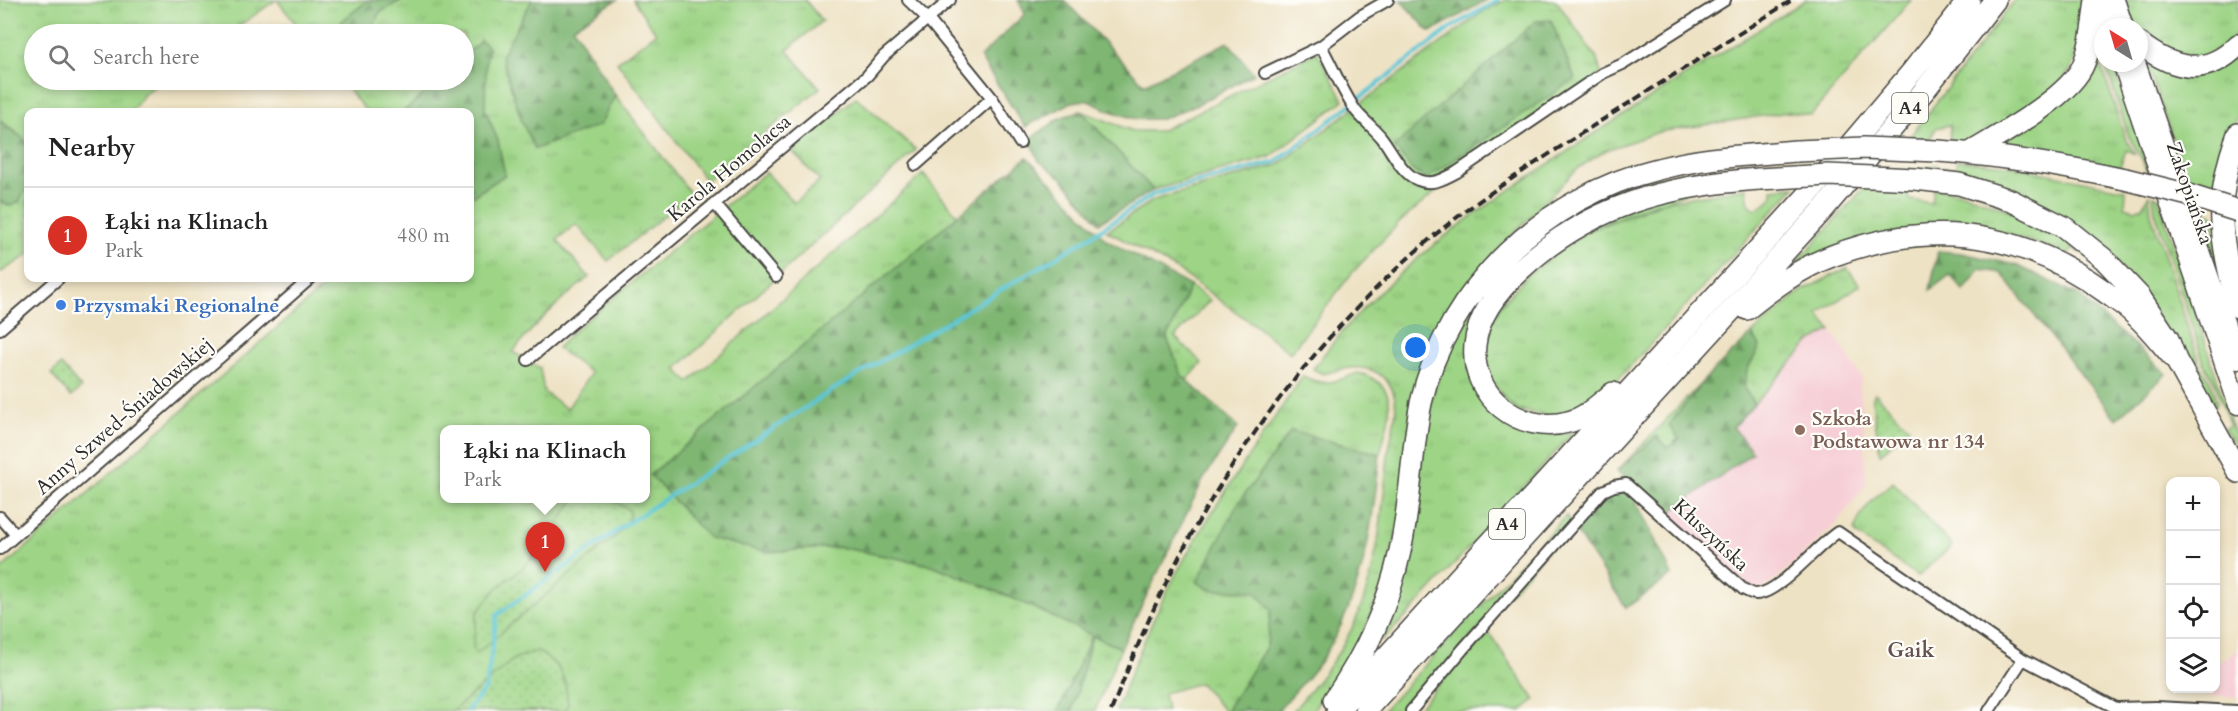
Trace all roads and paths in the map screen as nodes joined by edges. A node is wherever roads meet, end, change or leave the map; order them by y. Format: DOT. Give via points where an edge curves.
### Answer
graph roads {
  1 [pos="908,0"];
  2 [pos="950,0"];
  3 [pos="1388,0"];
  4 [pos="1725,0"];
  5 [pos="1969,0"];
  6 [pos="1995,0"];
  7 [pos="2098,0"];
  8 [pos="2115,0"];
  9 [pos="927,18"];
  10 [pos="2106,18"];
  11 [pos="2121,18"];
  12 [pos="2238,45"];
  13 [pos="1321,46"];
  14 [pos="2148,49"];
  15 [pos="2125,72"];
  16 [pos="2139,72"];
  17 [pos="1265,73"];
  18 [pos="992,98"];
  19 [pos="2238,134"];
  20 [pos="1020,142"];
  21 [pos="1970,153"];
  22 [pos="916,165"];
  23 [pos="714,203"];
  24 [pos="2238,211"];
  25 [pos="776,277"];
  26 [pos="54,282"];
  27 [pos="305,282"];
  28 [pos="2238,307"];
  29 [pos="0,329"];
  30 [pos="1673,342"];
  31 [pos="1699,346"];
  32 [pos="528,360"];
  33 [pos="2176,360"];
  34 [pos="2238,360"];
  35 [pos="2238,405"];
  36 [pos="2238,472"];
  37 [pos="0,517"];
  38 [pos="16,535"];
  39 [pos="0,549"];
  40 [pos="2023,658"];
  41 [pos="1327,711"];
  42 [pos="1336,711"];
  43 [pos="1365,711"];
  44 [pos="1411,711"];
  45 [pos="1989,711"];
  46 [pos="2237,711"];
  1 -- 9 [label="street"];
  2 -- 9 [label="street, Karola Homolacsa"];
  3 -- 13 [label="street"];
  4 -- 13 [label="street" via="1457,172 1427,183 1415,180 1403,168 1356,110"];
  5 -- 30 [label="highway, A4" via="1835,163"];
  6 -- 31 [label="highway, A4" via="1864,163"];
  7 -- 10 [label="main road"];
  7 -- 21 [label="highway" via="2084,65 2073,81 2059,95"];
  8 -- 11 [label="main road"];
  9 -- 18 [label="street"];
  9 -- 23 [label="street, Karola Homolacsa" via="867,76"];
  12 -- 14 [label="highway" via="2214,62 2188,67 2164,60"];
  13 -- 17 [label="street"];
  15 -- 35 [label="main road, Zakopiańska"];
  16 -- 34 [label="main road, Zakopiańska"];
  18 -- 20 [label="street"];
  18 -- 22 [label="street"];
  19 -- 28 [label="highway" via="2224,182 2221,216 2223,247"];
  21 -- 24 [label="highway, bridge" via="2125,179"];
  21 -- 41 [label="highway, bridge" via="1864,148 1699,160 1626,178 1584,197 1516,244 1484,278 1449,330 1438,354 1422,401 1402,540 1385,601 1362,653"];
  23 -- 25 [label="street"];
  23 -- 32 [label="street, Karola Homolacsa"];
  26 -- 29 [label="street"];
  27 -- 38 [label="street, Anny Szwed-Śniadowskiej"];
  30 -- 33 [label="highway, bridge" via="1592,410 1570,422 1545,426 1518,419 1497,404 1482,384 1475,356 1478,329 1497,293 1526,263 1591,218 1644,198 1708,184 1828,175 1959,184 2010,200 2064,227 2104,259 2140,297 2168,339"];
  30 -- 42 [label="highway, A4"];
  31 -- 33 [label="highway" via="1771,290 1830,256 1906,237 1964,236 2002,241 2049,258 2085,278 2132,312"];
  31 -- 43 [label="highway, A4"];
  33 -- 36 [label="highway"];
  37 -- 38 [label="street"];
  38 -- 39 [label="street, Anny Szwed-Śniadowskiej"];
  40 -- 44 [label="street, Kłuszyńska" via="1838,532 1781,583 1755,595 1743,589 1626,484 1603,491"];
  40 -- 45 [label="street"];
  40 -- 46 [label="street, Kłuszyńska" via="2116,708"];
}
